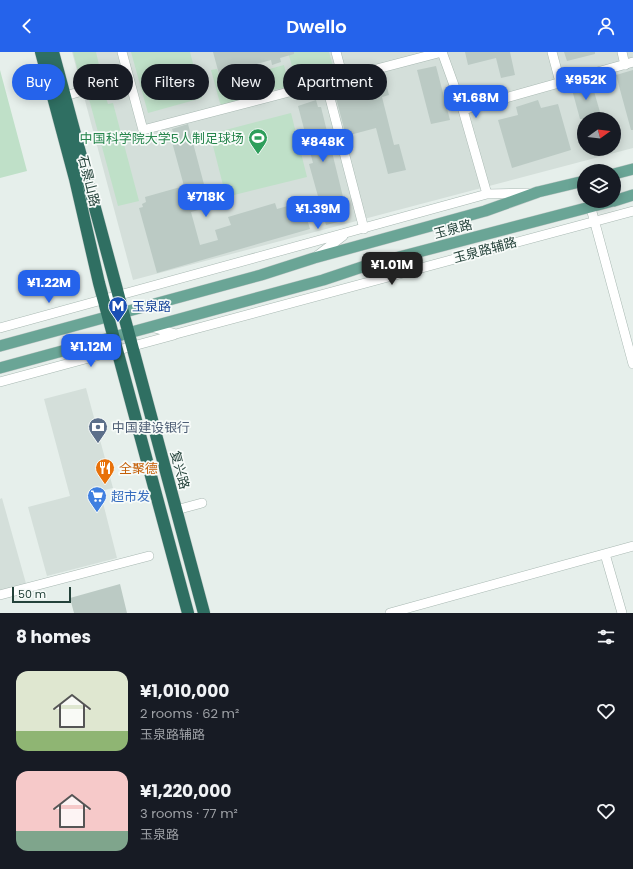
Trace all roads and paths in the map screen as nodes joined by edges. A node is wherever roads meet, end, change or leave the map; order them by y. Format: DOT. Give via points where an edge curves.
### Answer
graph roads {
  1 [pos="41,52"];
  2 [pos="53,52"];
  3 [pos="122,52"];
  4 [pos="336,52"];
  5 [pos="552,52"];
  6 [pos="622,52"];
  7 [pos="56,64"];
  8 [pos="125,64"];
  9 [pos="339,64"];
  10 [pos="629,64"];
  11 [pos="387,66"];
  12 [pos="560,82"];
  13 [pos="73,94"];
  14 [pos="283,94"];
  15 [pos="133,95"];
  16 [pos="65,96"];
  17 [pos="330,100"];
  18 [pos="462,110"];
  19 [pos="633,169"];
  20 [pos="621,172"];
  21 [pos="577,184"];
  22 [pos="538,192"];
  23 [pos="487,194"];
  24 [pos="633,196"];
  25 [pos="621,199"];
  26 [pos="577,208"];
  27 [pos="591,208"];
  28 [pos="633,210"];
  29 [pos="593,221"];
  30 [pos="364,229"];
  31 [pos="347,233"];
  32 [pos="314,258"];
  33 [pos="118,295"];
  34 [pos="104,300"];
  35 [pos="122,313"];
  36 [pos="108,317"];
  37 [pos="151,327"];
  38 [pos="0,328"];
  39 [pos="128,333"];
  40 [pos="176,334"];
  41 [pos="114,338"];
  42 [pos="0,341"];
  43 [pos="15,342"];
  44 [pos="132,345"];
  45 [pos="0,346"];
  46 [pos="117,350"];
  47 [pos="633,364"];
  48 [pos="0,368"];
  49 [pos="0,382"];
  50 [pos="202,503"];
  51 [pos="176,510"];
  52 [pos="633,546"];
  53 [pos="605,554"];
  54 [pos="149,556"];
  55 [pos="0,595"];
  56 [pos="188,613"];
  57 [pos="204,613"];
  58 [pos="390,613"];
  59 [pos="622,613"];
  1 -- 34 [label="highway, 石景山路"];
  2 -- 7 [label="highway, 石景山路"];
  3 -- 8 [label="street"];
  4 -- 9 [label="street"];
  5 -- 12 [label="street"];
  6 -- 10 [label="street"];
  10 -- 12 [label="street"];
  11 -- 18 [label="street" via="442,52"];
  12 -- 18 [label="street"];
  13 -- 16 [label="street"];
  14 -- 15 [label="street" via="143,130"];
  16 -- 33 [label="highway, 石景山路"];
  17 -- 30 [label="street"];
  18 -- 23 [label="street"];
  19 -- 20 [label="main road"];
  21 -- 22 [label="main road, 玉泉路"];
  22 -- 23 [label="street"];
  22 -- 32 [label="main road, 玉泉路" via="485,211"];
  23 -- 30 [label="street"];
  24 -- 25 [label="main road, 玉泉路"];
  26 -- 37 [label="main road, 玉泉路"];
  27 -- 29 [label="street"];
  28 -- 29 [label="street, 玉泉路辅路"];
  29 -- 40 [label="street, 玉泉路辅路"];
  29 -- 47 [label="street"];
  30 -- 31 [label="street"];
  31 -- 32 [label="street"];
  31 -- 33 [label="street"];
  32 -- 35 [label="main road, 玉泉路"];
  33 -- 34 [label="street"];
  33 -- 35 [label="highway, 石景山路"];
  34 -- 36 [label="highway, 石景山路"];
  34 -- 38 [label="street"];
  35 -- 36 [label="main road, 玉泉路"];
  35 -- 39 [label="highway, 石景山路"];
  36 -- 41 [label="highway, 石景山路"];
  36 -- 43 [label="main road, 玉泉路"];
  37 -- 39 [label="main road, 玉泉路"];
  37 -- 40 [label="street"];
  39 -- 41 [label="main road, 玉泉路"];
  39 -- 44 [label="highway, 复兴路"];
  40 -- 44 [label="street"];
  41 -- 46 [label="highway"];
  41 -- 48 [label="main road, 玉泉路"];
  42 -- 43 [label="street"];
  43 -- 45 [label="main road, 玉泉路"];
  44 -- 46 [label="street"];
  44 -- 51 [label="highway, 复兴路"];
  46 -- 49 [label="street"];
  46 -- 56 [label="highway"];
  50 -- 51 [label="street"];
  51 -- 57 [label="highway, 复兴路"];
  52 -- 53 [label="street"];
  53 -- 58 [label="street"];
  53 -- 59 [label="street"];
  54 -- 55 [label="street"];
}
